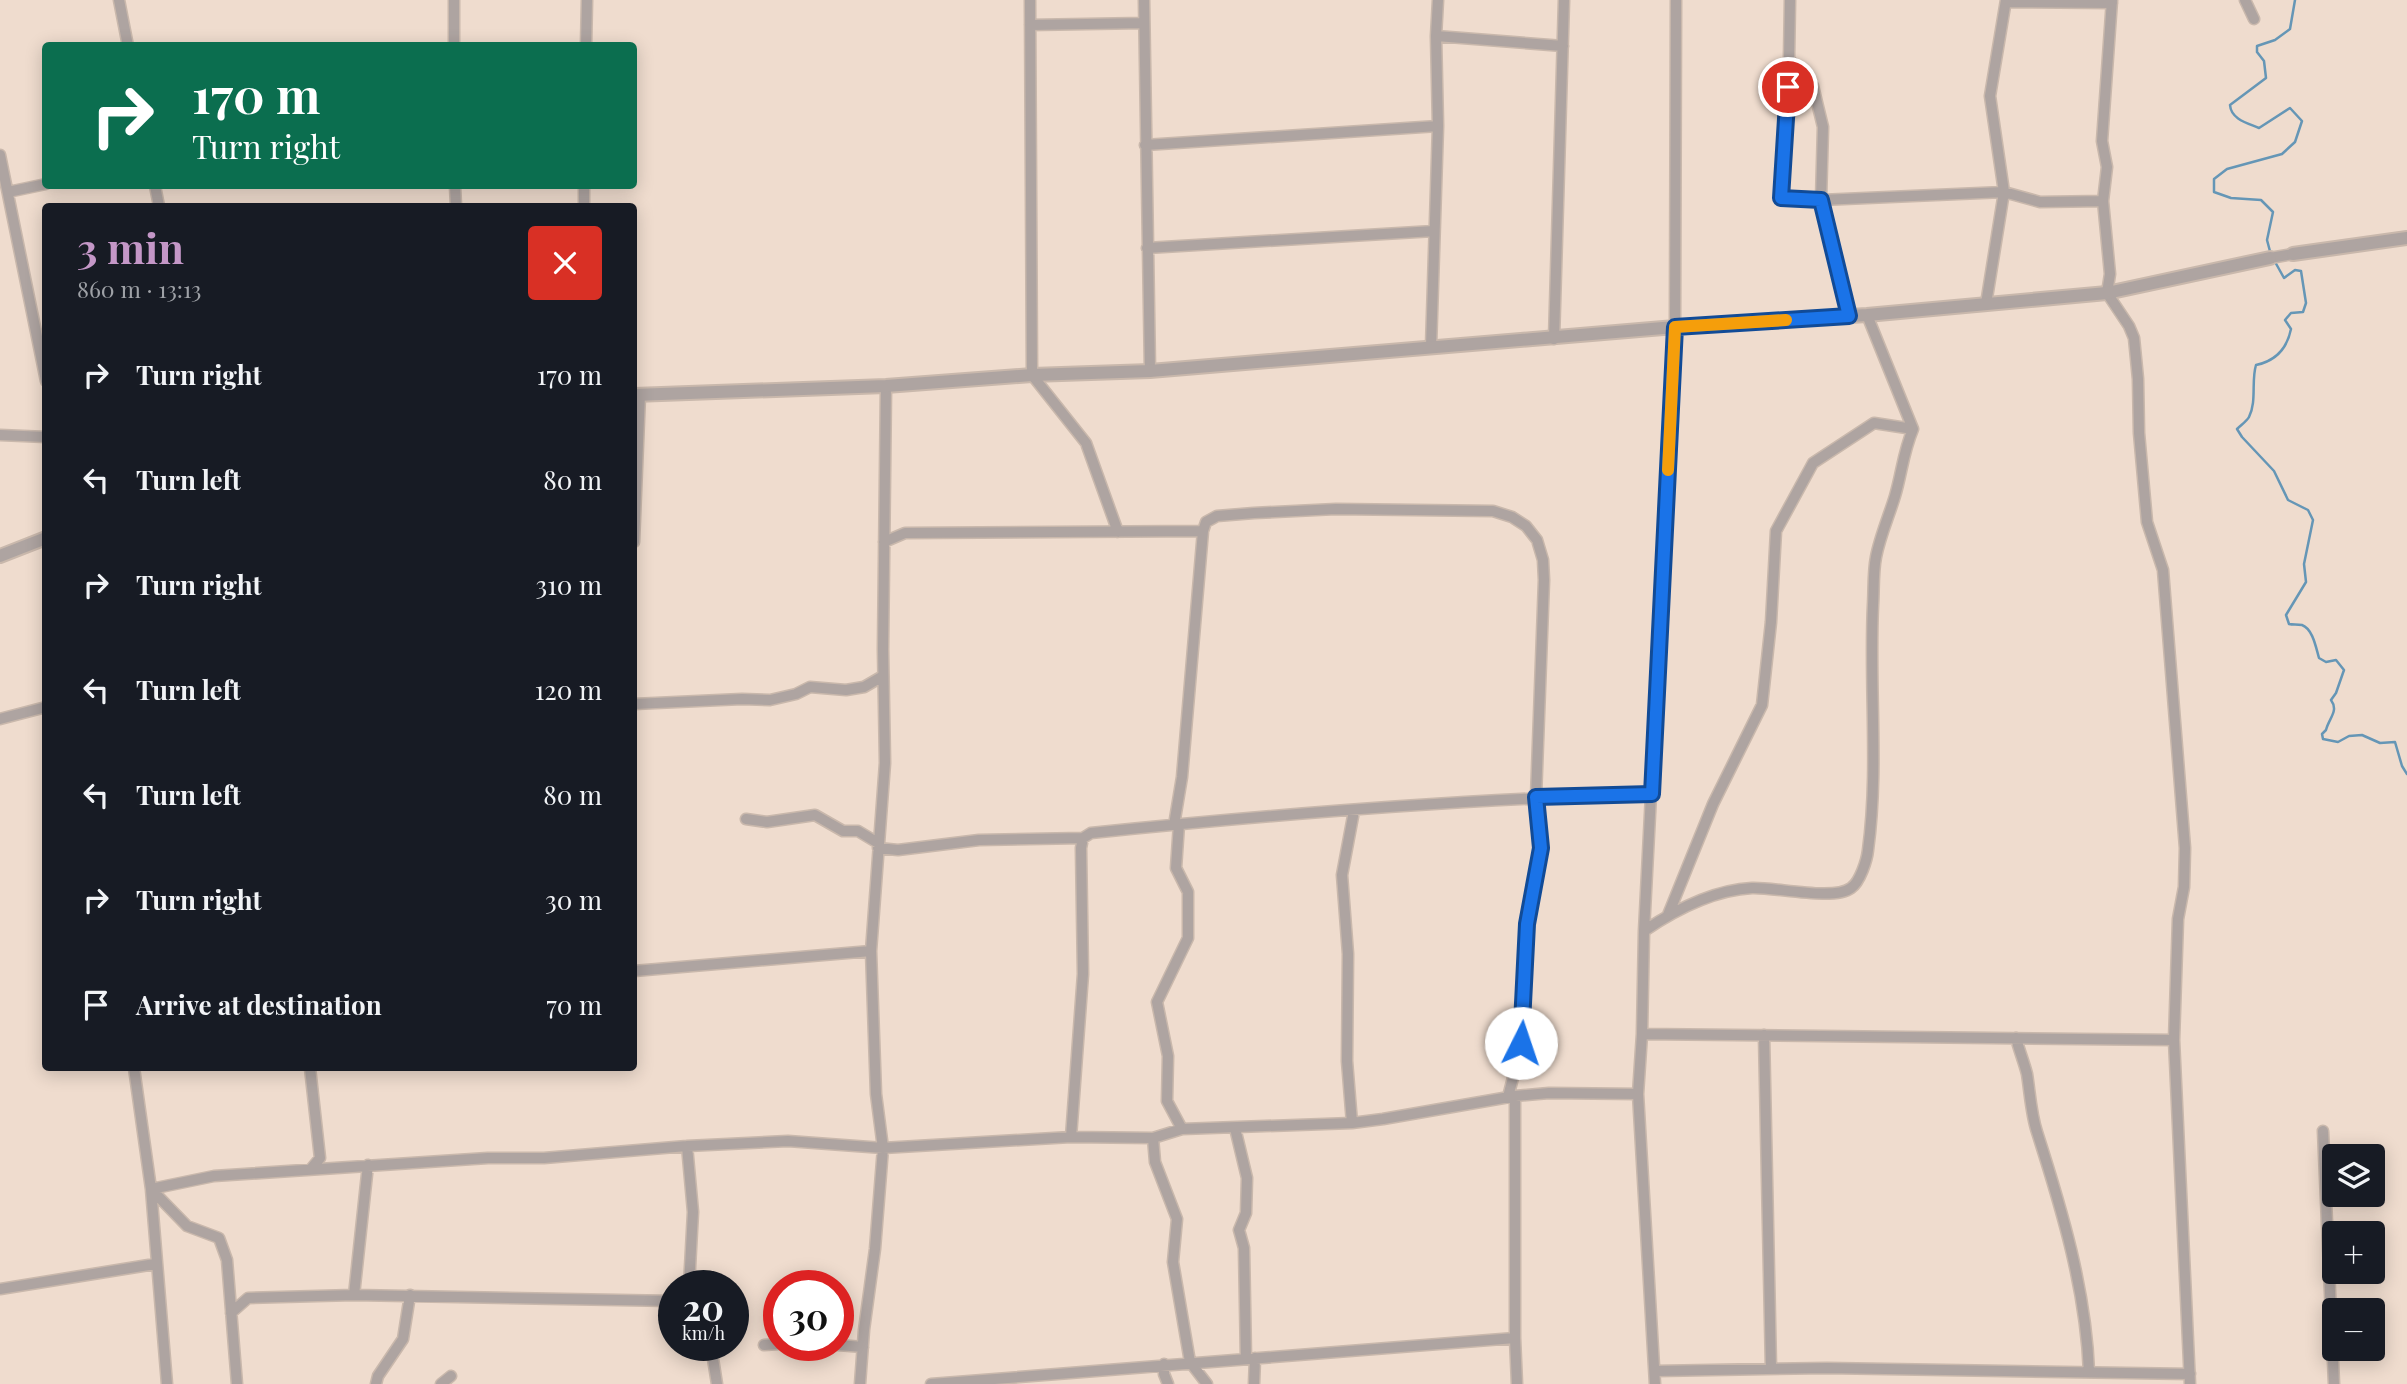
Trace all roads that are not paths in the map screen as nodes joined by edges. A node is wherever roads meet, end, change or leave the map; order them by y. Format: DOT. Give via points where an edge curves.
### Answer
graph roads {
  1 [pos="119,0"];
  2 [pos="454,0"];
  3 [pos="587,0"];
  4 [pos="1030,0"];
  5 [pos="1144,0"];
  6 [pos="1438,0"];
  7 [pos="1564,0"];
  8 [pos="1676,0"];
  9 [pos="1790,0"];
  10 [pos="2245,0"];
  11 [pos="2006,1"];
  12 [pos="2112,1"];
  13 [pos="2254,19"];
  14 [pos="1143,23"];
  15 [pos="1030,25"];
  16 [pos="1436,36"];
  17 [pos="127,42"];
  18 [pos="454,42"];
  19 [pos="586,42"];
  20 [pos="1563,46"];
  21 [pos="1789,59"];
  22 [pos="1438,126"];
  23 [pos="1145,145"];
  24 [pos="0,155"];
  25 [pos="42,185"];
  26 [pos="8,192"];
  27 [pos="2004,192"];
  28 [pos="1821,200"];
  29 [pos="2103,201"];
  30 [pos="1434,231"];
  31 [pos="2407,239"];
  32 [pos="1147,248"];
  33 [pos="2293,254"];
  34 [pos="2270,258"];
  35 [pos="2107,293"];
  36 [pos="1986,304"];
  37 [pos="1867,315"];
  38 [pos="1849,316"];
  39 [pos="1675,327"];
  40 [pos="1554,339"];
  41 [pos="1431,347"];
  42 [pos="42,361"];
  43 [pos="1150,371"];
  44 [pos="1032,375"];
  45 [pos="886,386"];
  46 [pos="637,395"];
  47 [pos="1913,429"];
  48 [pos="0,435"];
  49 [pos="42,437"];
  50 [pos="1203,531"];
  51 [pos="1118,532"];
  52 [pos="42,540"];
  53 [pos="884,542"];
  54 [pos="0,556"];
  55 [pos="883,676"];
  56 [pos="637,704"];
  57 [pos="42,708"];
  58 [pos="0,719"];
  59 [pos="1652,794"];
  60 [pos="1536,797"];
  61 [pos="1354,811"];
  62 [pos="746,819"];
  63 [pos="1177,825"];
  64 [pos="1083,838"];
  65 [pos="878,845"];
  66 [pos="1668,915"];
  67 [pos="1644,930"];
  68 [pos="870,951"];
  69 [pos="637,971"];
  70 [pos="1642,1034"];
  71 [pos="1764,1035"];
  72 [pos="2016,1038"];
  73 [pos="2174,1040"];
  74 [pos="134,1071"];
  75 [pos="310,1071"];
  76 [pos="1638,1094"];
  77 [pos="1511,1097"];
  78 [pos="1352,1123"];
  79 [pos="1235,1128"];
  80 [pos="1182,1129"];
  81 [pos="2323,1131"];
  82 [pos="1071,1137"];
  83 [pos="1153,1138"];
  84 [pos="687,1146"];
  85 [pos="883,1148"];
  86 [pos="368,1165"];
  87 [pos="311,1169"];
  88 [pos="151,1189"];
  89 [pos="155,1264"];
  90 [pos="690,1270"];
  91 [pos="0,1289"];
  92 [pos="354,1295"];
  93 [pos="410,1296"];
  94 [pos="658,1301"];
  95 [pos="231,1313"];
  96 [pos="1515,1338"];
  97 [pos="854,1346"];
  98 [pos="863,1347"];
  99 [pos="1250,1359"];
  100 [pos="713,1361"];
  101 [pos="1190,1362"];
  102 [pos="1164,1364"];
  103 [pos="1771,1369"];
  104 [pos="1656,1371"];
  105 [pos="2089,1372"];
  106 [pos="451,1376"];
  107 [pos="2190,1379"];
  108 [pos="167,1384"];
  109 [pos="237,1384"];
  110 [pos="376,1384"];
  111 [pos="441,1384"];
  112 [pos="717,1384"];
  113 [pos="860,1384"];
  114 [pos="931,1384"];
  115 [pos="1168,1384"];
  116 [pos="1208,1384"];
  117 [pos="1254,1384"];
  118 [pos="1517,1384"];
  119 [pos="1655,1384"];
  120 [pos="2334,1384"];
  1 -- 17 [label="street"];
  2 -- 18 [label="street"];
  3 -- 19 [label="street"];
  4 -- 15 [label="street"];
  5 -- 14 [label="street"];
  6 -- 16 [label="street"];
  7 -- 20 [label="street"];
  8 -- 39 [label="street"];
  9 -- 21 [label="street"];
  10 -- 13 [label="street"];
  11 -- 12 [label="street"];
  11 -- 27 [label="street" via="1990,96"];
  12 -- 29 [label="street" via="2102,141 2107,167"];
  14 -- 15 [label="street"];
  14 -- 23 [label="street"];
  15 -- 44 [label="street"];
  16 -- 20 [label="street"];
  16 -- 22 [label="street"];
  20 -- 40 [label="street"];
  21 -- 28 [label="street" via="1813,86 1823,127"];
  21 -- 28 [label="street" via="1781,198"];
  22 -- 23 [label="street"];
  22 -- 30 [label="street"];
  23 -- 32 [label="street"];
  24 -- 26 [label="street"];
  25 -- 26 [label="street"];
  26 -- 42 [label="street"];
  27 -- 28 [label="street"];
  27 -- 29 [label="street" via="2040,202"];
  27 -- 36 [label="street"];
  28 -- 38 [label="street"];
  29 -- 35 [label="street" via="2110,274"];
  30 -- 32 [label="street"];
  30 -- 41 [label="street"];
  31 -- 33 [label="street"];
  32 -- 43 [label="street"];
  33 -- 34 [label="street"];
  34 -- 35 [label="street"];
  35 -- 36 [label="street"];
  35 -- 73 [label="street" via="2134,338 2146,511 2164,569 2185,848"];
  36 -- 37 [label="street"];
  37 -- 38 [label="street"];
  37 -- 47 [label="street"];
  38 -- 39 [label="street"];
  39 -- 40 [label="street"];
  39 -- 59 [label="street"];
  40 -- 41 [label="street"];
  41 -- 43 [label="street"];
  43 -- 44 [label="street"];
  44 -- 45 [label="street"];
  44 -- 51 [label="street" via="1086,443"];
  45 -- 46 [label="street"];
  45 -- 53 [label="street"];
  47 -- 66 [label="street" via="1874,423 1813,463 1776,531 1762,705 1713,804"];
  47 -- 66 [label="street" via="1876,556 1868,852 1853,888 1830,894 1751,888 1720,893"];
  48 -- 49 [label="street"];
  50 -- 51 [label="street"];
  50 -- 60 [label="street" via="1206,522 1217,516 1336,509 1493,511 1526,526 1537,540 1544,580"];
  50 -- 63 [label="street"];
  51 -- 53 [label="street" via="905,533"];
  52 -- 54 [label="street"];
  53 -- 55 [label="street"];
  55 -- 56 [label="street" via="864,687 810,687 770,700"];
  55 -- 65 [label="street" via="885,763"];
  57 -- 58 [label="street"];
  59 -- 60 [label="street"];
  59 -- 67 [label="street"];
  60 -- 61 [label="street"];
  60 -- 77 [label="street" via="1541,848 1527,924 1521,1043"];
  61 -- 63 [label="street"];
  61 -- 78 [label="street" via="1342,874"];
  62 -- 65 [label="street" via="767,822 815,815 843,831 858,831"];
  63 -- 64 [label="street" via="1091,833"];
  63 -- 80 [label="street" via="1176,867 1188,892 1188,938 1157,1002 1168,1056 1167,1101"];
  64 -- 65 [label="street" via="979,840 898,850"];
  64 -- 82 [label="street" via="1083,974"];
  65 -- 68 [label="street"];
  66 -- 67 [label="street"];
  67 -- 70 [label="street"];
  68 -- 69 [label="street"];
  68 -- 85 [label="street" via="874,1070"];
  70 -- 71 [label="street"];
  70 -- 76 [label="street"];
  71 -- 72 [label="street"];
  71 -- 103 [label="street"];
  72 -- 73 [label="street"];
  72 -- 105 [label="street" via="2079,1286"];
  73 -- 107 [label="street"];
  74 -- 88 [label="street"];
  75 -- 87 [label="street" via="320,1157"];
  76 -- 77 [label="street"];
  76 -- 104 [label="street"];
  77 -- 78 [label="street"];
  77 -- 96 [label="street"];
  78 -- 79 [label="street"];
  79 -- 80 [label="street"];
  79 -- 99 [label="street" via="1247,1178 1246,1213 1240,1230"];
  80 -- 83 [label="street"];
  81 -- 120 [label="street"];
  82 -- 83 [label="street"];
  82 -- 85 [label="street"];
  83 -- 101 [label="street" via="1155,1162 1177,1219 1173,1262"];
  84 -- 85 [label="street" via="788,1141"];
  84 -- 86 [label="street"];
  84 -- 90 [label="street" via="693,1212"];
  85 -- 98 [label="street"];
  86 -- 87 [label="street"];
  86 -- 92 [label="street"];
  87 -- 88 [label="street" via="214,1176"];
  88 -- 89 [label="street"];
  88 -- 95 [label="street" via="187,1226 219,1238 227,1260"];
  89 -- 91 [label="street"];
  89 -- 108 [label="street"];
  92 -- 93 [label="street"];
  92 -- 95 [label="street" via="248,1298"];
  93 -- 94 [label="street"];
  93 -- 110 [label="street" via="403,1339"];
  95 -- 109 [label="street"];
  96 -- 99 [label="street"];
  96 -- 118 [label="street"];
  97 -- 98 [label="street"];
  98 -- 113 [label="street"];
  99 -- 101 [label="street"];
  99 -- 117 [label="street"];
  100 -- 112 [label="street"];
  101 -- 102 [label="street"];
  101 -- 116 [label="street"];
  102 -- 114 [label="street"];
  102 -- 115 [label="street"];
  103 -- 104 [label="street"];
  103 -- 105 [label="street"];
  104 -- 119 [label="street"];
  105 -- 107 [label="street"];
  106 -- 111 [label="street"];
}
